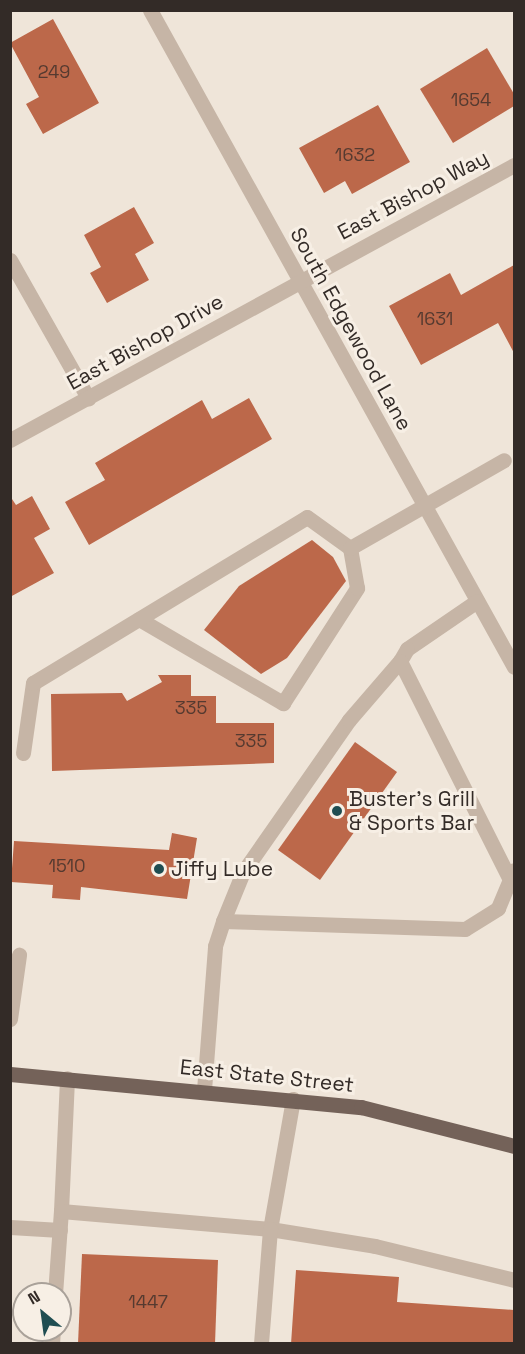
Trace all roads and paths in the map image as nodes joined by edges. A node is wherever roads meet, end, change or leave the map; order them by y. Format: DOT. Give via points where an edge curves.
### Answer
graph roads {
  1 [pos="150,10"];
  2 [pos="514,165"];
  3 [pos="10,260"];
  4 [pos="299,279"];
  5 [pos="88,398"];
  6 [pos="10,440"];
  7 [pos="504,460"];
  8 [pos="424,505"];
  9 [pos="350,548"];
  10 [pos="477,600"];
  11 [pos="139,619"];
  12 [pos="400,661"];
  13 [pos="514,667"];
  14 [pos="24,753"];
  15 [pos="512,875"];
  16 [pos="223,921"];
  17 [pos="19,955"];
  18 [pos="10,1019"];
  19 [pos="10,1074"];
  20 [pos="67,1078"];
  21 [pos="204,1090"];
  22 [pos="293,1099"];
  23 [pos="514,1146"];
  24 [pos="61,1211"];
  25 [pos="10,1227"];
  26 [pos="270,1229"];
  27 [pos="60,1230"];
  28 [pos="514,1280"];
  29 [pos="56,1282"];
  30 [pos="261,1344"];
  1 -- 4 [label="street, South Edgewood Lane"];
  2 -- 4 [label="street, East Bishop Way"];
  3 -- 5 [label="street"];
  4 -- 5 [label="street, East Bishop Drive"];
  4 -- 8 [label="street, South Edgewood Lane"];
  5 -- 6 [label="street, East Bishop Drive"];
  7 -- 8 [label="street"];
  8 -- 9 [label="street"];
  8 -- 10 [label="street, South Edgewood Lane"];
  9 -- 11 [label="street" via="310,516"];
  9 -- 11 [label="street" via="357,588 283,703"];
  10 -- 12 [label="street" via="407,648"];
  10 -- 13 [label="street, South Edgewood Lane"];
  11 -- 14 [label="street" via="30,685"];
  12 -- 15 [label="street"];
  12 -- 16 [label="street" via="350,720 243,872"];
  15 -- 16 [label="street" via="498,908 465,929"];
  16 -- 21 [label="street" via="215,946"];
  17 -- 18 [label="street"];
  19 -- 20 [label="main road, East State Street"];
  20 -- 21 [label="main road, East State Street"];
  20 -- 24 [label="street"];
  21 -- 22 [label="main road, East State Street"];
  22 -- 23 [label="main road, East State Street" via="414,1118"];
  22 -- 26 [label="street"];
  24 -- 26 [label="street"];
  24 -- 27 [label="street"];
  25 -- 27 [label="street"];
  26 -- 28 [label="street" via="375,1246"];
  26 -- 30 [label="street"];
  27 -- 29 [label="street"];
}
